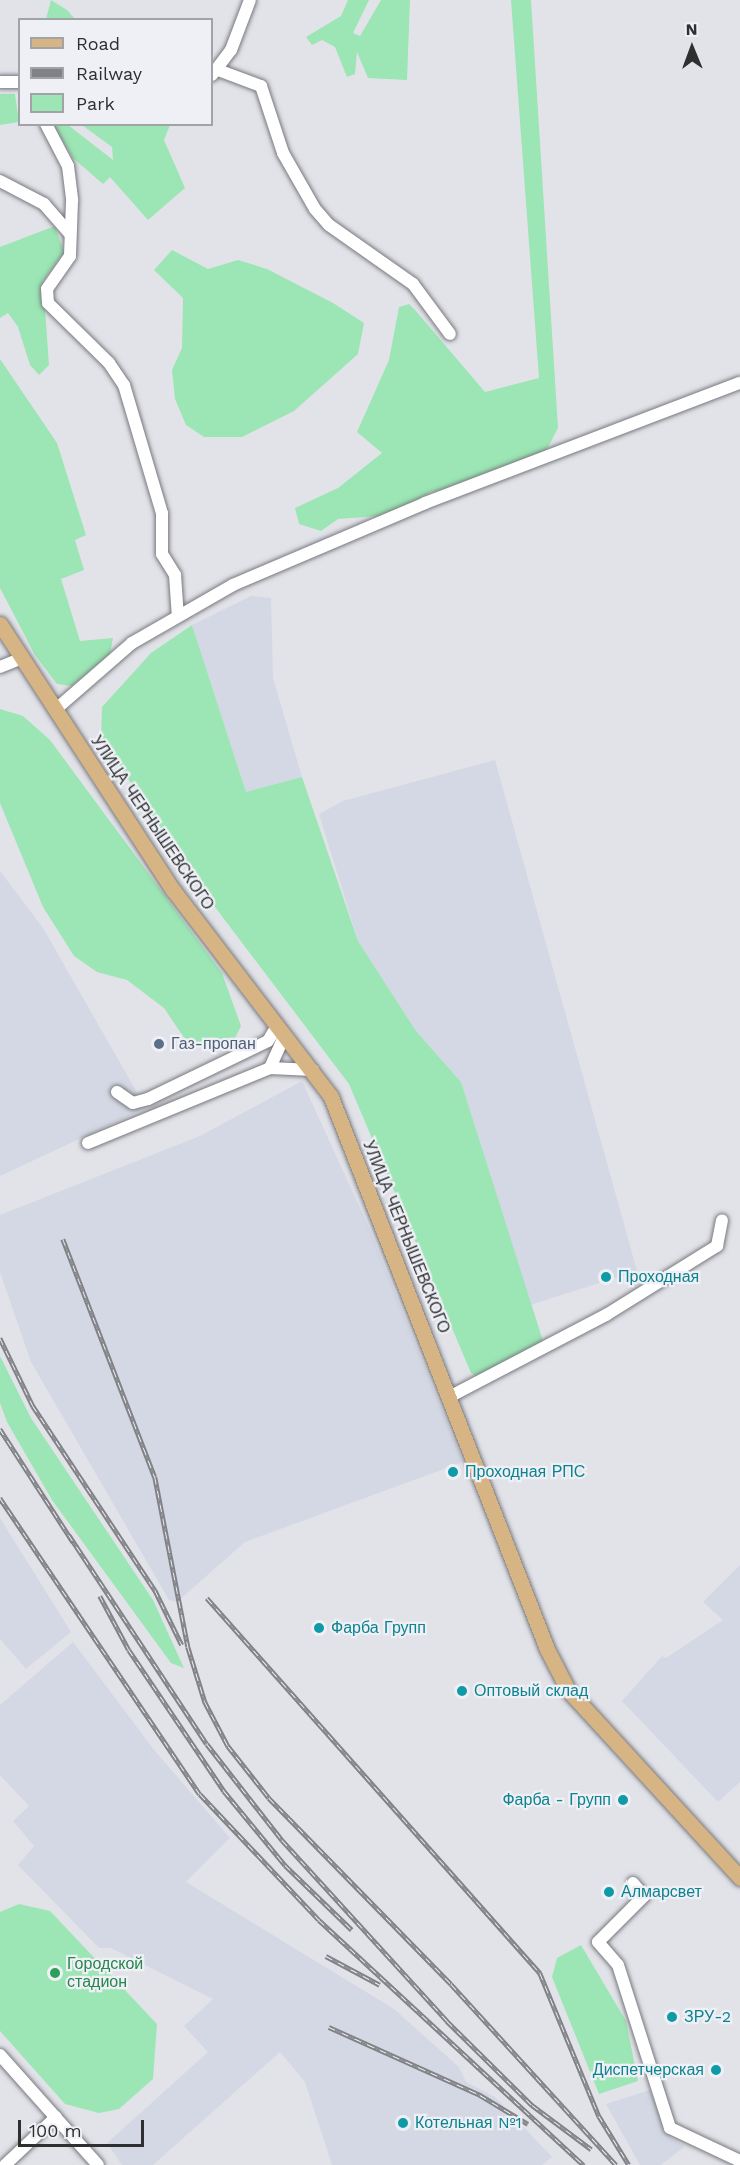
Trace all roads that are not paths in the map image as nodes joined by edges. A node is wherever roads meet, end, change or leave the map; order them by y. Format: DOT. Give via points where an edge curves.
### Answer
graph roads {
  1 [pos="250,0"];
  2 [pos="215,73"];
  3 [pos="0,82"];
  4 [pos="18,84"];
  5 [pos="47,126"];
  6 [pos="0,181"];
  7 [pos="69,233"];
  8 [pos="450,334"];
  9 [pos="740,383"];
  10 [pos="178,614"];
  11 [pos="0,624"];
  12 [pos="20,660"];
  13 [pos="0,668"];
  14 [pos="55,710"];
  15 [pos="281,1031"];
  16 [pos="270,1068"];
  17 [pos="313,1070"];
  18 [pos="117,1092"];
  19 [pos="88,1143"];
  20 [pos="722,1220"];
  21 [pos="451,1396"];
  22 [pos="740,1878"];
  23 [pos="633,1883"];
  24 [pos="0,2055"];
  25 [pos="56,2117"];
  26 [pos="740,2161"];
  27 [pos="6,2165"];
  28 [pos="98,2165"];
  1 -- 2 [label="street"];
  2 -- 8 [label="street" via="261,86 283,153 315,209 329,225 413,284"];
  3 -- 4 [label="street"];
  5 -- 7 [label="street" via="68,166"];
  6 -- 7 [label="street" via="44,204"];
  7 -- 10 [label="street" via="70,256 47,289 48,303 121,379 162,513 162,554 175,575"];
  9 -- 10 [label="street" via="361,528"];
  10 -- 14 [label="street" via="132,643"];
  11 -- 12 [label="main road, УЛИЦА ЧЕРНЫШЕВСКОГО"];
  12 -- 13 [label="street"];
  12 -- 14 [label="main road, УЛИЦА ЧЕРНЫШЕВСКОГО"];
  14 -- 15 [label="main road, УЛИЦА ЧЕРНЫШЕВСКОГО" via="172,890"];
  15 -- 16 [label="street"];
  15 -- 17 [label="main road, УЛИЦА ЧЕРНЫШЕВСКОГО"];
  15 -- 18 [label="street" via="148,1100 133,1103"];
  16 -- 17 [label="street"];
  16 -- 19 [label="street"];
  17 -- 21 [label="main road, УЛИЦА ЧЕРНЫШЕВСКОГО" via="331,1097"];
  20 -- 21 [label="street" via="717,1246 606,1315"];
  21 -- 22 [label="main road, УЛИЦА ЧЕРНЫШЕВСКОГО" via="547,1649 568,1690"];
  23 -- 26 [label="street" via="644,1896 598,1942 618,1965 670,2128"];
  24 -- 25 [label="street"];
  25 -- 27 [label="street"];
  25 -- 28 [label="street"];
}
